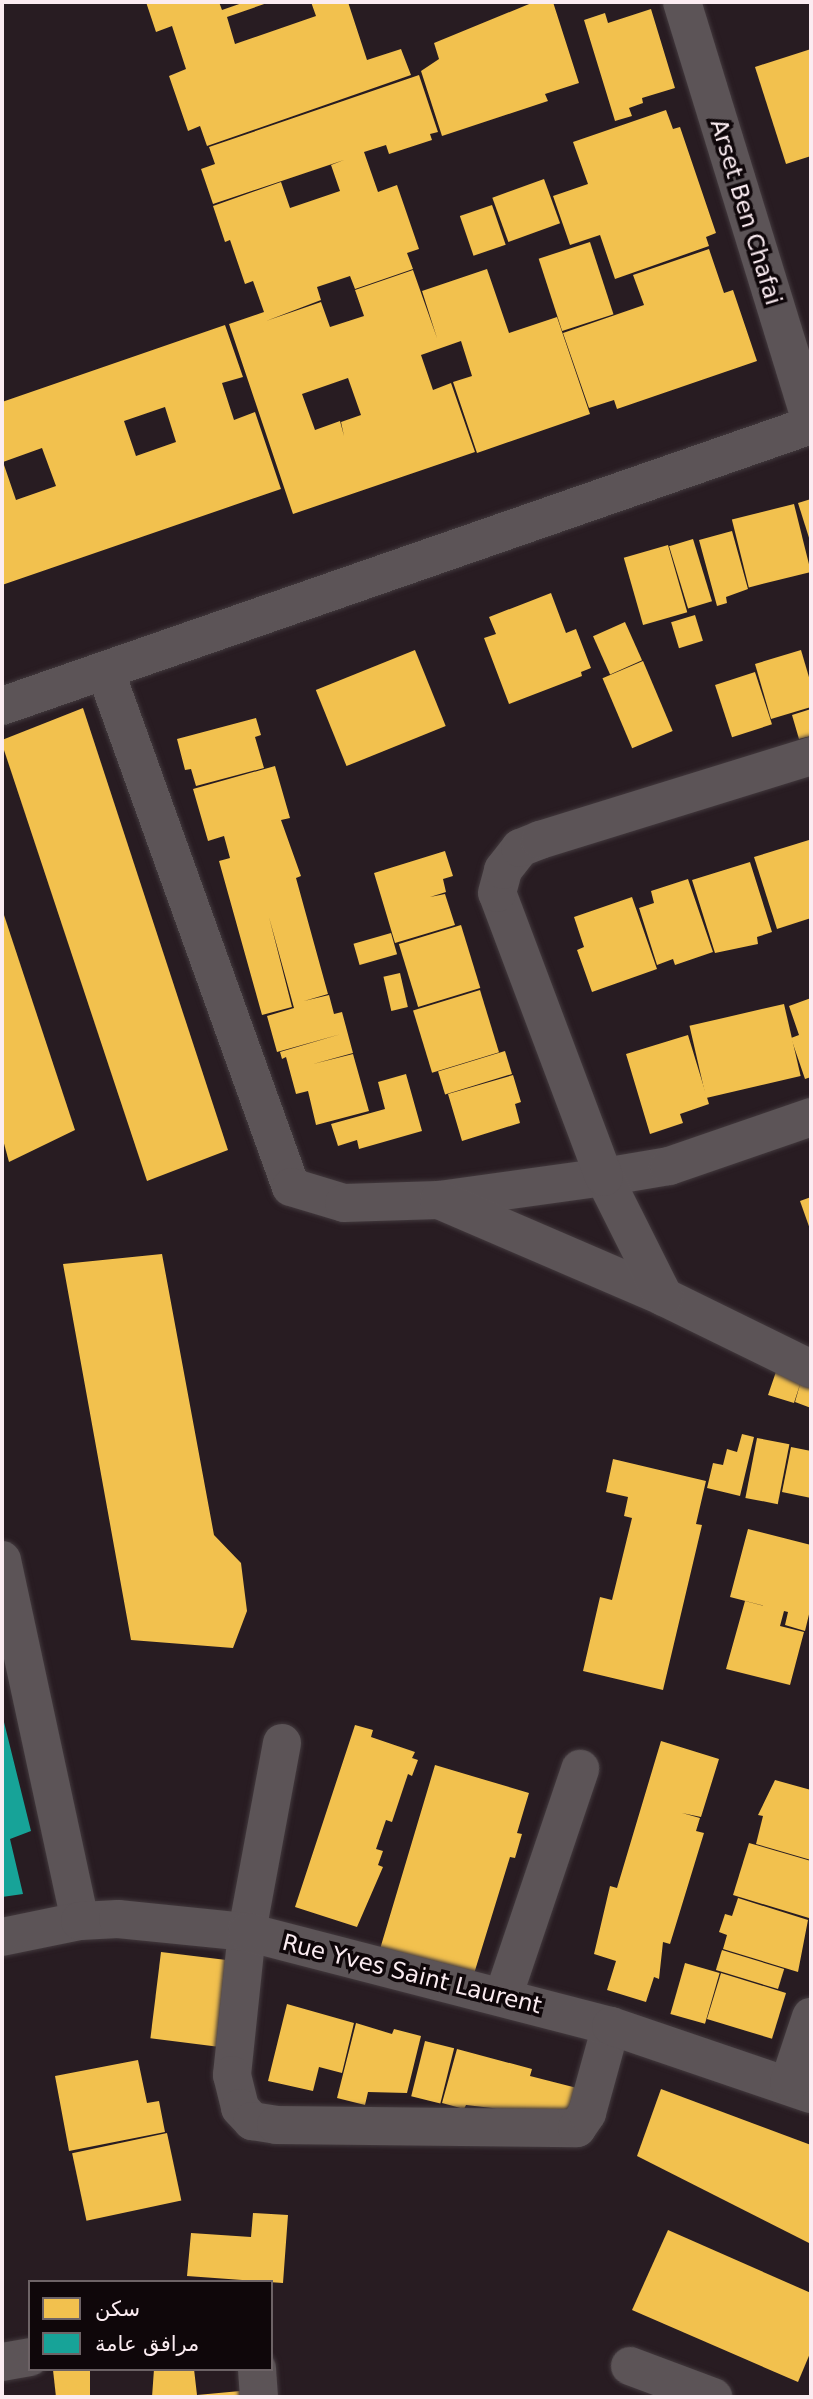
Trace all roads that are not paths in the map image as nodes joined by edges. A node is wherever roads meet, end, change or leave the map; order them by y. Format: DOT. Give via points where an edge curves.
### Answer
graph roads {
  1 [pos="682,2"];
  2 [pos="811,423"];
  3 [pos="106,673"];
  4 [pos="2,706"];
  5 [pos="811,756"];
  6 [pos="811,1117"];
  7 [pos="604,1178"];
  8 [pos="439,1200"];
  9 [pos="664,1297"];
  10 [pos="811,1370"];
  11 [pos="2,1560"];
  12 [pos="282,1743"];
  13 [pos="580,1769"];
  14 [pos="80,1921"];
  15 [pos="247,1932"];
  16 [pos="2,1937"];
  17 [pos="503,1997"];
  18 [pos="811,2017"];
  19 [pos="611,2026"];
  20 [pos="800,2088"];
  21 [pos="28,2357"];
  22 [pos="2,2362"];
  23 [pos="630,2366"];
  24 [pos="257,2371"];
  25 [pos="259,2397"];
  26 [pos="713,2397"];
  1 -- 2 [label="street, Arset Ben Chafai"];
  2 -- 3 [label="street"];
  3 -- 4 [label="street"];
  3 -- 8 [label="street" via="291,1187 344,1203"];
  5 -- 7 [label="street" via="540,840 520,848 503,870 497,893"];
  6 -- 7 [label="street" via="669,1166"];
  7 -- 8 [label="street"];
  7 -- 9 [label="street"];
  8 -- 9 [label="street"];
  9 -- 10 [label="street"];
  11 -- 14 [label="street"];
  12 -- 15 [label="street"];
  13 -- 17 [label="street"];
  14 -- 15 [label="street, Rue Yves Saint Laurent" via="118,1919"];
  14 -- 16 [label="street, Rue Yves Saint Laurent"];
  15 -- 17 [label="street, Rue Yves Saint Laurent"];
  15 -- 19 [label="street" via="232,2075 240,2108 252,2121 577,2128 587,2113"];
  17 -- 19 [label="street, Rue Yves Saint Laurent"];
  18 -- 20 [label="street"];
  19 -- 20 [label="street, Rue Yves Saint Laurent"];
  21 -- 22 [label="street"];
  23 -- 26 [label="street"];
  24 -- 25 [label="street"];
}
